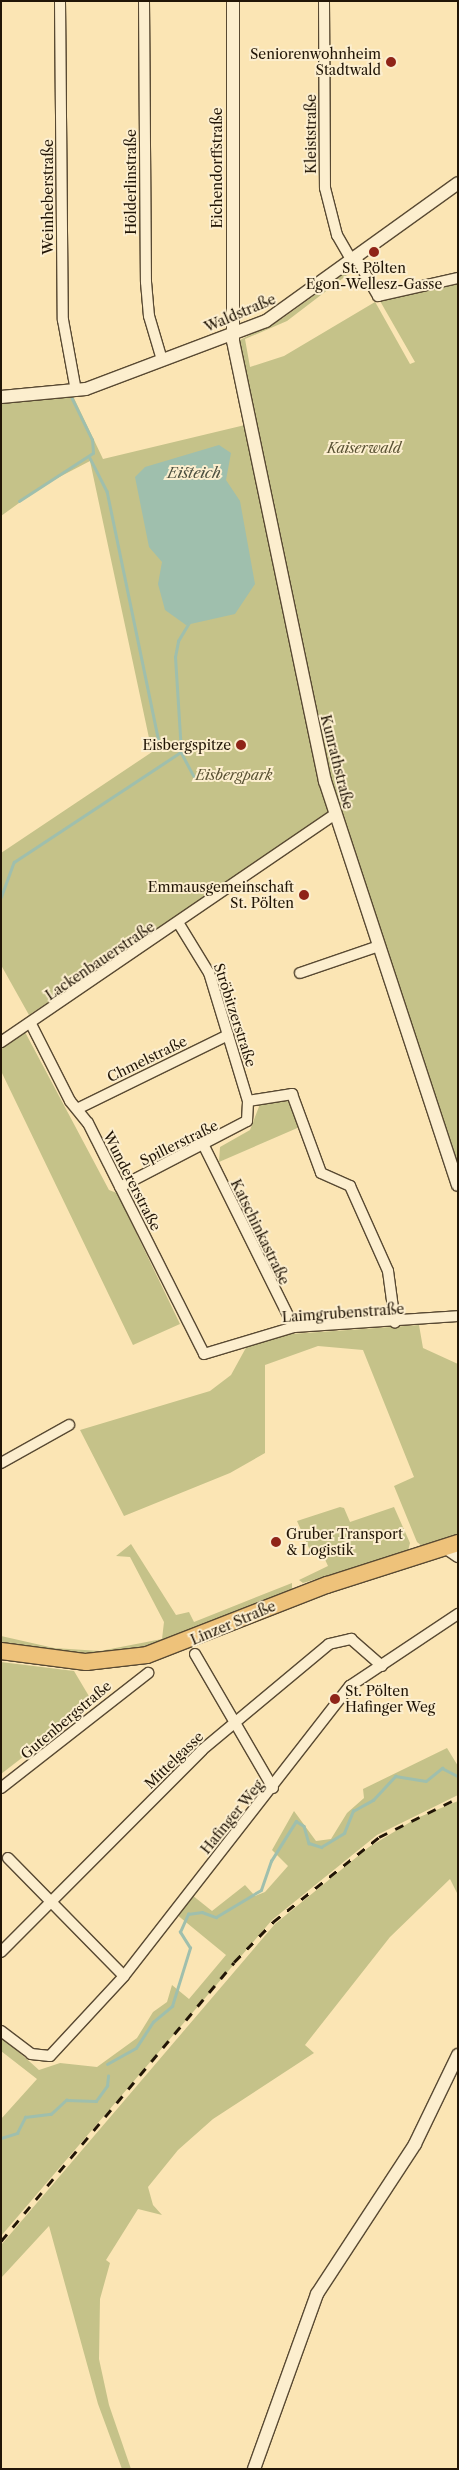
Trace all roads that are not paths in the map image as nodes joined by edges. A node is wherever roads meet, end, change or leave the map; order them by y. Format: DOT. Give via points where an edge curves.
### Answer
graph roads {
  1 [pos="60,1"];
  2 [pos="144,1"];
  3 [pos="233,1"];
  4 [pos="324,1"];
  5 [pos="458,184"];
  6 [pos="354,260"];
  7 [pos="458,278"];
  8 [pos="232,334"];
  9 [pos="162,360"];
  10 [pos="76,391"];
  11 [pos="1,397"];
  12 [pos="335,814"];
  13 [pos="178,924"];
  14 [pos="379,946"];
  15 [pos="300,972"];
  16 [pos="31,1024"];
  17 [pos="228,1035"];
  18 [pos="1,1042"];
  19 [pos="248,1101"];
  20 [pos="79,1108"];
  21 [pos="248,1121"];
  22 [pos="204,1146"];
  23 [pos="458,1185"];
  24 [pos="120,1187"];
  25 [pos="458,1316"];
  26 [pos="395,1323"];
  27 [pos="294,1327"];
  28 [pos="204,1354"];
  29 [pos="70,1424"];
  30 [pos="1,1463"];
  31 [pos="454,1549"];
  32 [pos="458,1614"];
  33 [pos="1,1651"];
  34 [pos="195,1654"];
  35 [pos="382,1666"];
  36 [pos="148,1673"];
  37 [pos="234,1723"];
  38 [pos="1,1788"];
  39 [pos="273,1788"];
  40 [pos="8,1858"];
  41 [pos="53,1903"];
  42 [pos="1,1952"];
  43 [pos="124,1976"];
  44 [pos="1,2030"];
  45 [pos="458,2055"];
  46 [pos="254,2469"];
  1 -- 10 [label="street, Weinheberstraße" via="63,320"];
  2 -- 9 [label="street, Hölderlinstraße" via="146,282 149,316"];
  3 -- 8 [label="street, Eichendorffstraße"];
  4 -- 6 [label="street, Kleiststraße" via="325,188 337,235"];
  5 -- 6 [label="street, Waldstraße"];
  6 -- 7 [label="street, Kleiststraße" via="378,296"];
  6 -- 8 [label="street, Waldstraße" via="281,314"];
  8 -- 9 [label="street, Waldstraße"];
  8 -- 12 [label="street, Kunrathstraße" via="317,752"];
  9 -- 10 [label="street, Waldstraße"];
  10 -- 11 [label="street, Waldstraße"];
  12 -- 13 [label="street, Lackenbauerstraße"];
  12 -- 14 [label="street, Kunrathstraße"];
  13 -- 16 [label="street, Lackenbauerstraße"];
  13 -- 17 [label="street, Ströbitzerstraße" via="209,973"];
  14 -- 15 [label="street"];
  14 -- 23 [label="street, Kunrathstraße"];
  16 -- 18 [label="street, Lackenbauerstraße"];
  16 -- 20 [label="street, Wundererstraße" via="70,1101"];
  17 -- 19 [label="street, Ströbitzerstraße"];
  17 -- 20 [label="street, Chmelstraße"];
  19 -- 21 [label="street, Ströbitzerstraße"];
  19 -- 26 [label="street" via="292,1094 321,1172 350,1186 391,1280"];
  20 -- 24 [label="street, Wundererstraße"];
  21 -- 22 [label="street, Spillerstraße"];
  22 -- 24 [label="street, Spillerstraße"];
  22 -- 27 [label="street, Katschinkastraße"];
  24 -- 28 [label="street, Wundererstraße"];
  25 -- 26 [label="street, Laimgrubenstraße"];
  26 -- 27 [label="street, Laimgrubenstraße"];
  27 -- 28 [label="street, Laimgrubenstraße"];
  29 -- 30 [label="street"];
  31 -- 33 [label="main road, Linzer Straße" via="301,1595 147,1655 79,1662"];
  32 -- 35 [label="street, Hafinger Weg"];
  34 -- 37 [label="street"];
  35 -- 37 [label="street, Mittelgasse" via="360,1644 340,1639"];
  35 -- 39 [label="street, Hafinger Weg" via="350,1686"];
  36 -- 38 [label="street, Gutenbergstraße"];
  37 -- 39 [label="street"];
  37 -- 41 [label="street, Mittelgasse"];
  39 -- 43 [label="street, Hafinger Weg"];
  40 -- 41 [label="street"];
  41 -- 42 [label="street, Mittelgasse"];
  41 -- 43 [label="street"];
  43 -- 44 [label="street, Hafinger Weg" via="45,2058 31,2054"];
  45 -- 46 [label="street" via="415,2144 317,2294"];
}
